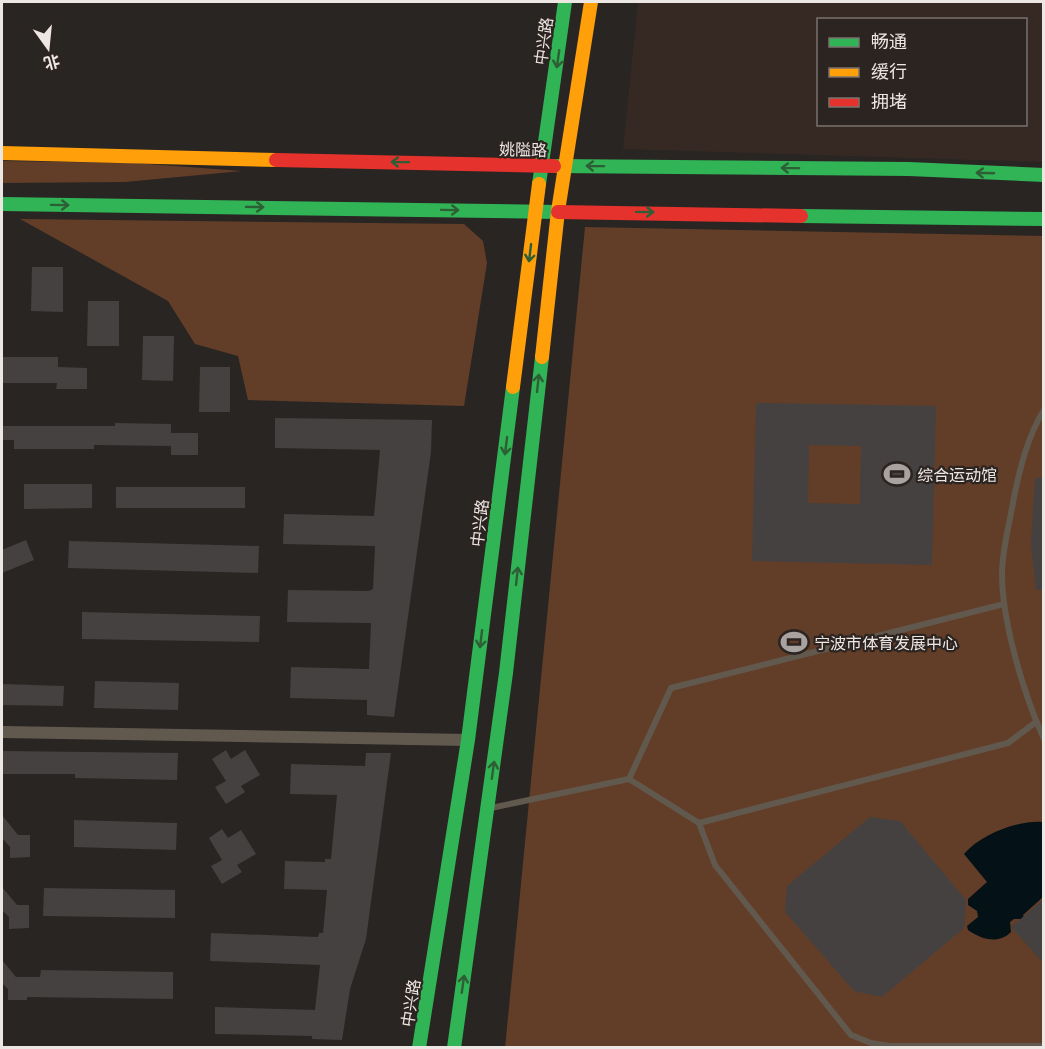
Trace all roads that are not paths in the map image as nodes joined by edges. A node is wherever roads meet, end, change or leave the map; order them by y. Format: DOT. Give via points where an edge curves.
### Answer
graph roads {
  1 [pos="566,2"];
  2 [pos="591,2"];
  3 [pos="2,153"];
  4 [pos="543,166"];
  5 [pos="565,166"];
  6 [pos="1044,175"];
  7 [pos="2,204"];
  8 [pos="536,211"];
  9 [pos="558,211"];
  10 [pos="1044,219"];
  11 [pos="1044,410"];
  12 [pos="1004,604"];
  13 [pos="1036,722"];
  14 [pos="2,732"];
  15 [pos="1044,739"];
  16 [pos="468,740"];
  17 [pos="629,779"];
  18 [pos="487,809"];
  19 [pos="699,823"];
  20 [pos="420,1044"];
  21 [pos="455,1045"];
  22 [pos="1044,1046"];
  23 [pos="1033,1047"];
  1 -- 4 [label="main road, 中兴路, one-way"];
  2 -- 5 [label="main road"];
  4 -- 3 [label="main road, 姚隘路, one-way"];
  4 -- 5 [label="main road, 姚隘路"];
  4 -- 8 [label="main road, 中兴路"];
  6 -- 5 [label="main road, 姚隘路, one-way" via="909,169"];
  5 -- 9 [label="main road"];
  7 -- 8 [label="main road, one-way"];
  8 -- 9 [label="main road"];
  8 -- 16 [label="main road, 中兴路, one-way"];
  9 -- 10 [label="main road, one-way"];
  18 -- 9 [label="main road, one-way"];
  11 -- 12 [label="lane" via="1018,477 1002,573"];
  12 -- 13 [label="lane"];
  12 -- 17 [label="lane" via="671,688"];
  13 -- 15 [label="lane"];
  13 -- 19 [label="lane" via="1008,743"];
  14 -- 16 [label="street"];
  16 -- 20 [label="main road, 中兴路"];
  17 -- 18 [label="lane"];
  17 -- 19 [label="lane"];
  21 -- 18 [label="main road, one-way"];
  19 -- 23 [label="lane" via="715,865 851,1035 890,1046"];
  22 -- 23 [label="lane"];
}
